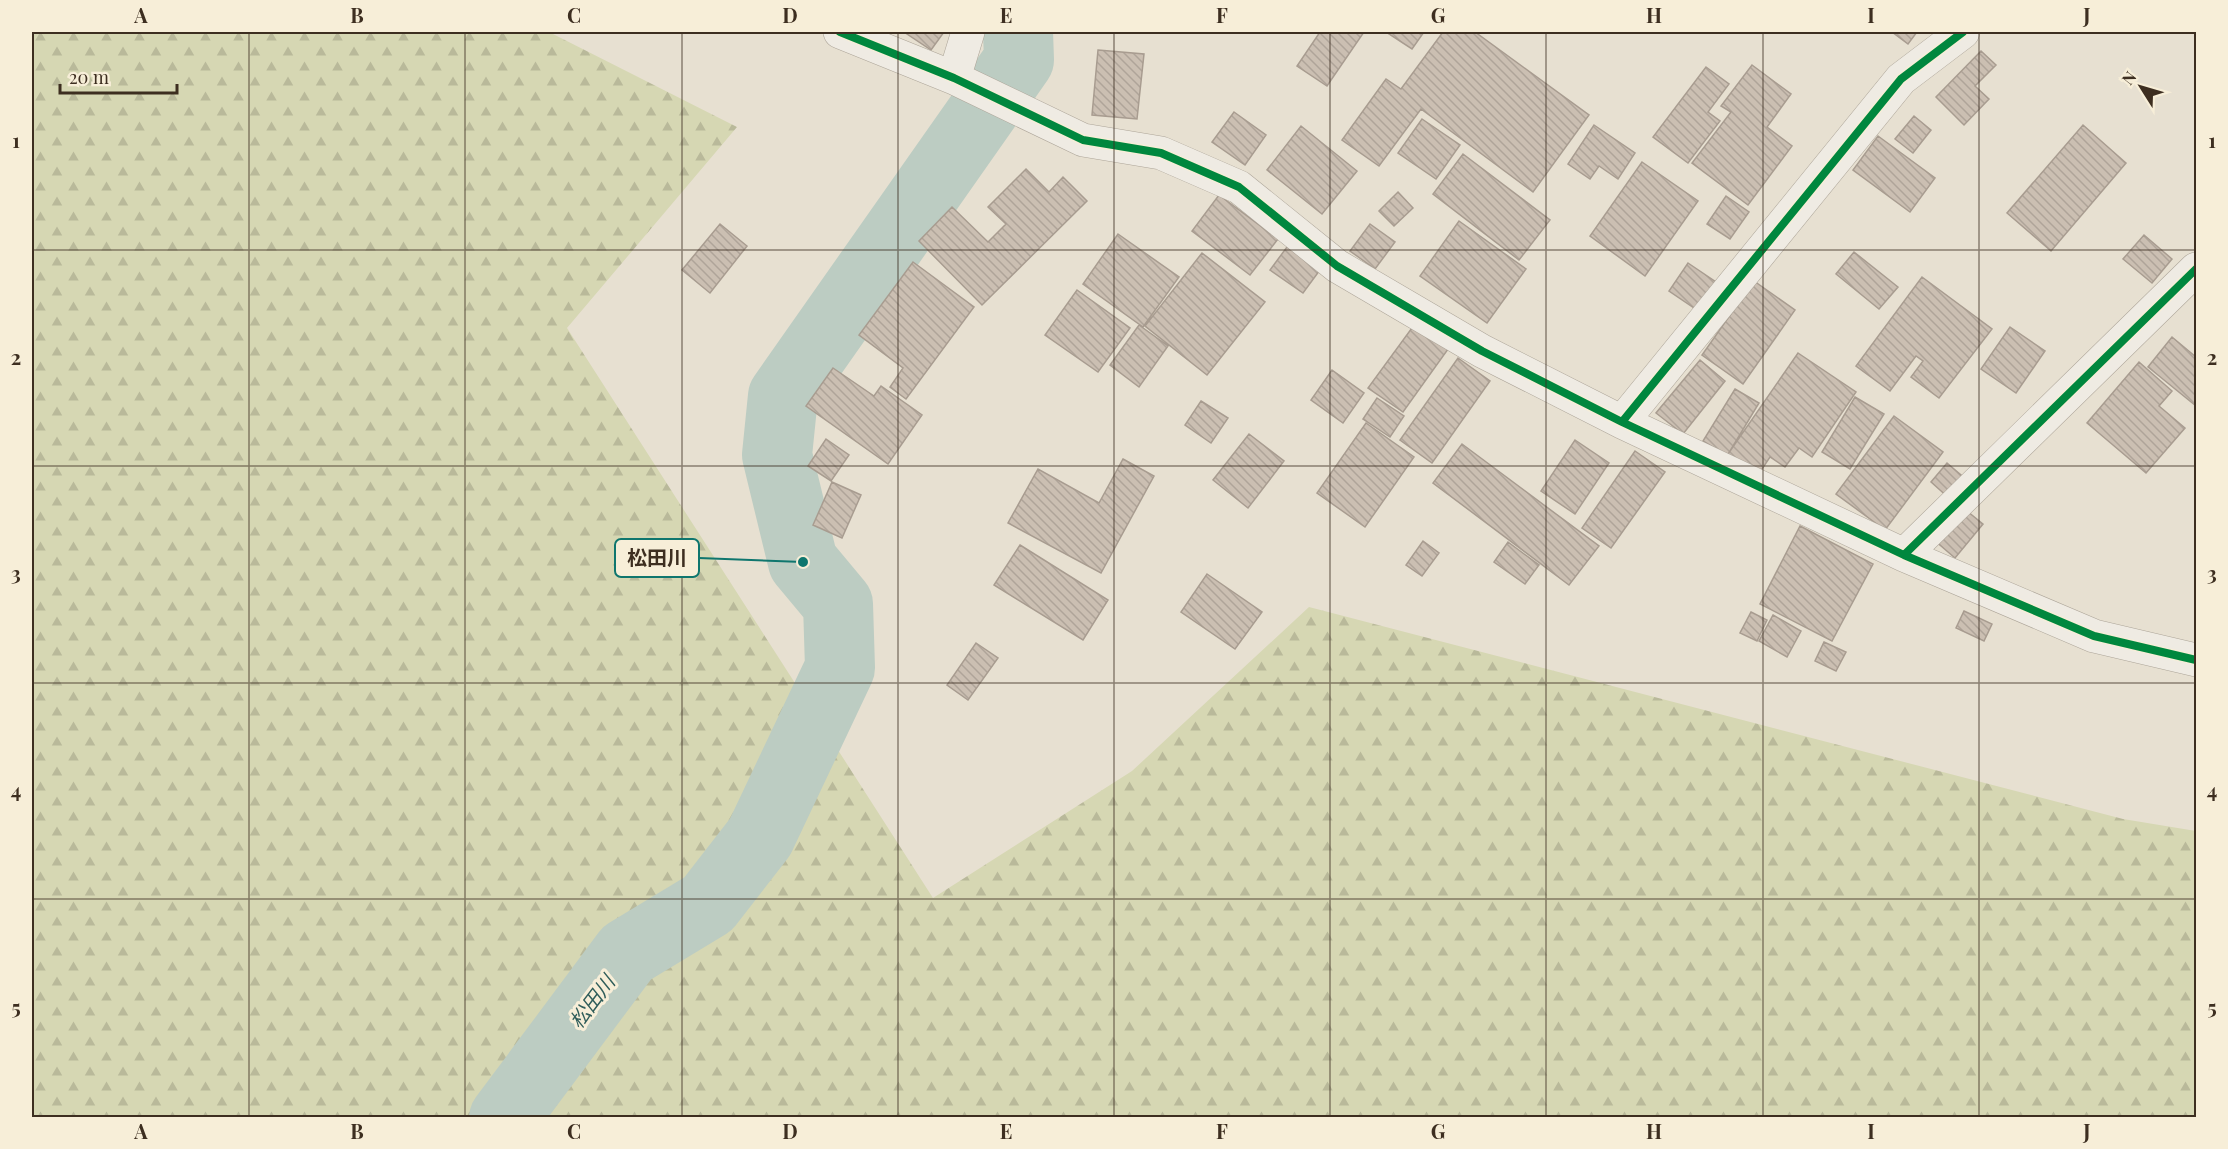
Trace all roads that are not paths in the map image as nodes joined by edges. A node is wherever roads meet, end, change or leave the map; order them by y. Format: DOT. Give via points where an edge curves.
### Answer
graph roads {
  1 [pos="840,32"];
  2 [pos="968,32"];
  3 [pos="1963,32"];
  4 [pos="954,78"];
  5 [pos="2196,269"];
  6 [pos="1622,422"];
  7 [pos="1904,555"];
  8 [pos="2196,660"];
  1 -- 4 [label="street"];
  2 -- 4 [label="street"];
  3 -- 6 [label="street" via="1900,79"];
  4 -- 6 [label="street" via="1083,140 1161,153 1239,187 1337,266 1482,351"];
  5 -- 7 [label="street"];
  6 -- 7 [label="street"];
  7 -- 8 [label="street" via="2094,636"];
}
